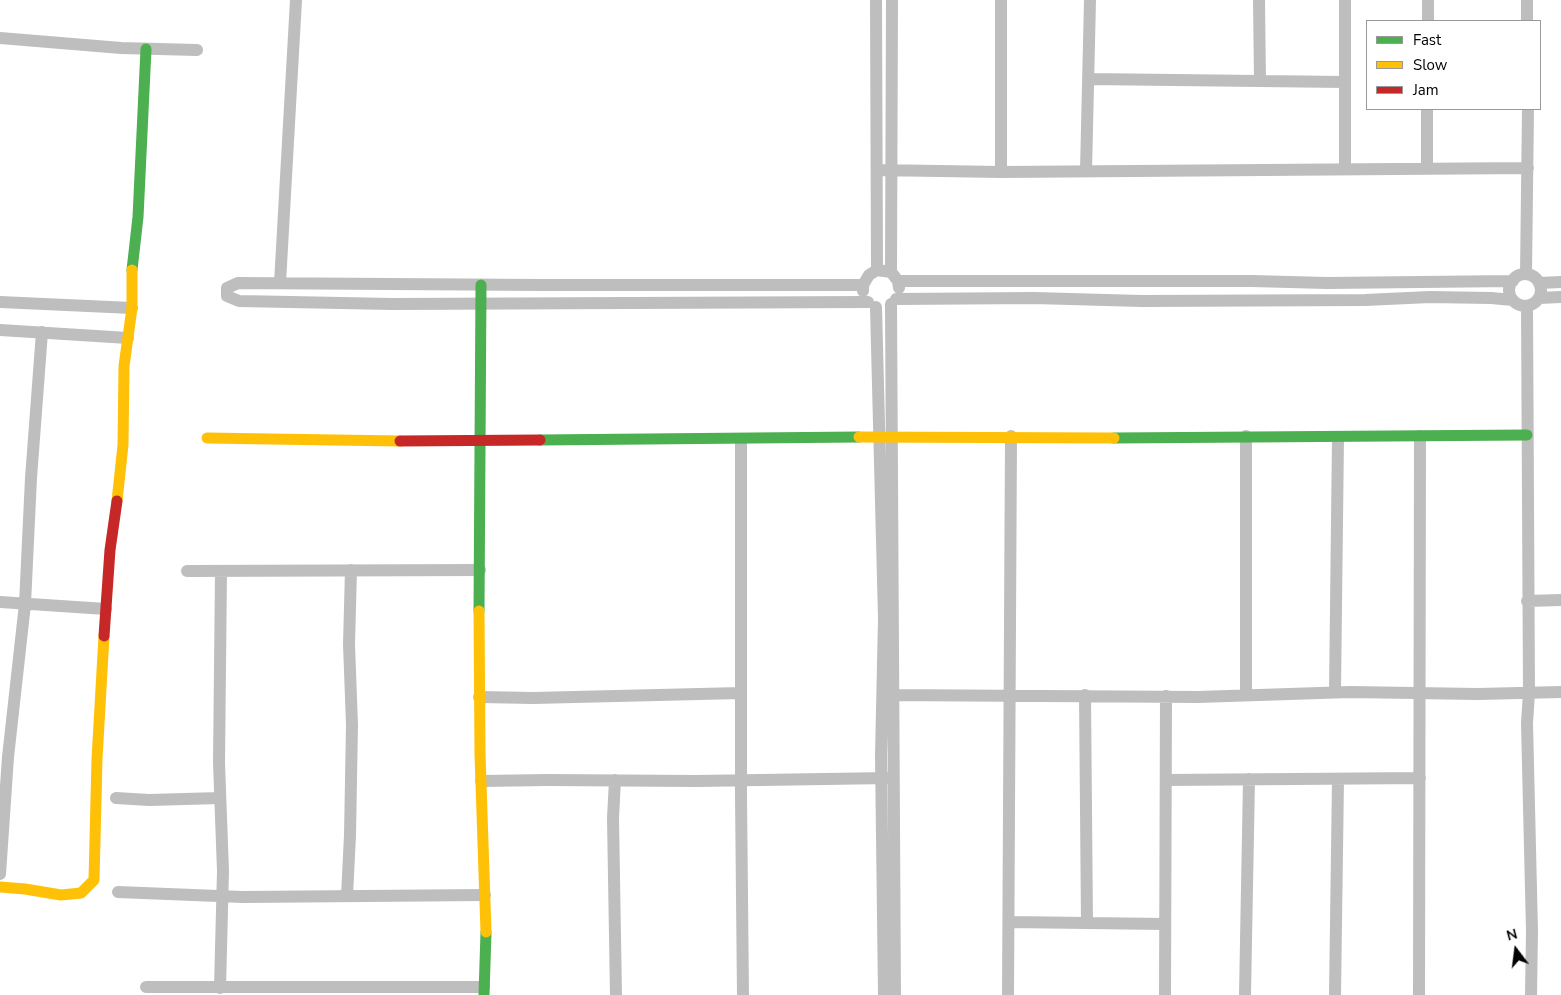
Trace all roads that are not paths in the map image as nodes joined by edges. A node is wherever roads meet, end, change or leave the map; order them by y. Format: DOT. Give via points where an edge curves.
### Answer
graph roads {
  1 [pos="296,0"];
  2 [pos="876,0"];
  3 [pos="892,0"];
  4 [pos="1001,0"];
  5 [pos="1090,0"];
  6 [pos="1259,0"];
  7 [pos="1345,0"];
  8 [pos="1428,0"];
  9 [pos="1527,0"];
  10 [pos="1428,20"];
  11 [pos="1528,20"];
  12 [pos="0,38"];
  13 [pos="146,48"];
  14 [pos="197,50"];
  15 [pos="1088,79"];
  16 [pos="1260,82"];
  17 [pos="1345,82"];
  18 [pos="1427,110"];
  19 [pos="1528,110"];
  20 [pos="1528,168"];
  21 [pos="1345,169"];
  22 [pos="1427,169"];
  23 [pos="877,170"];
  24 [pos="892,170"];
  25 [pos="1086,171"];
  26 [pos="1001,172"];
  27 [pos="877,270"];
  28 [pos="1526,274"];
  29 [pos="895,276"];
  30 [pos="1513,281"];
  31 [pos="280,282"];
  32 [pos="1539,282"];
  33 [pos="1561,282"];
  34 [pos="481,285"];
  35 [pos="863,285"];
  36 [pos="1539,298"];
  37 [pos="1561,298"];
  38 [pos="1513,300"];
  39 [pos="0,302"];
  40 [pos="894,302"];
  41 [pos="481,304"];
  42 [pos="872,304"];
  43 [pos="1527,306"];
  44 [pos="132,308"];
  45 [pos="0,330"];
  46 [pos="42,332"];
  47 [pos="128,338"];
  48 [pos="1528,434"];
  49 [pos="1011,436"];
  50 [pos="1246,436"];
  51 [pos="1420,436"];
  52 [pos="886,437"];
  53 [pos="1338,437"];
  54 [pos="207,438"];
  55 [pos="742,439"];
  56 [pos="481,440"];
  57 [pos="351,570"];
  58 [pos="480,570"];
  59 [pos="188,571"];
  60 [pos="221,571"];
  61 [pos="1561,600"];
  62 [pos="1527,601"];
  63 [pos="0,602"];
  64 [pos="25,604"];
  65 [pos="106,609"];
  66 [pos="1335,692"];
  67 [pos="1561,692"];
  68 [pos="741,693"];
  69 [pos="1420,693"];
  70 [pos="1529,693"];
  71 [pos="888,695"];
  72 [pos="1010,695"];
  73 [pos="1246,695"];
  74 [pos="1085,696"];
  75 [pos="1166,696"];
  76 [pos="479,697"];
  77 [pos="888,778"];
  78 [pos="1420,778"];
  79 [pos="1249,779"];
  80 [pos="1338,779"];
  81 [pos="615,780"];
  82 [pos="741,780"];
  83 [pos="1166,780"];
  84 [pos="481,782"];
  85 [pos="116,798"];
  86 [pos="220,798"];
  87 [pos="0,874"];
  88 [pos="0,888"];
  89 [pos="118,892"];
  90 [pos="485,895"];
  91 [pos="222,896"];
  92 [pos="347,896"];
  93 [pos="1009,922"];
  94 [pos="1086,923"];
  95 [pos="1165,924"];
  96 [pos="146,988"];
  97 [pos="220,988"];
  98 [pos="484,991"];
  99 [pos="616,995"];
  100 [pos="743,995"];
  101 [pos="884,995"];
  102 [pos="895,995"];
  103 [pos="1008,995"];
  104 [pos="1165,995"];
  105 [pos="1246,995"];
  106 [pos="1335,995"];
  107 [pos="1420,995"];
  108 [pos="1531,995"];
  1 -- 31 [label="street"];
  2 -- 23 [label="street"];
  3 -- 24 [label="street"];
  4 -- 26 [label="street"];
  5 -- 15 [label="street"];
  6 -- 16 [label="street"];
  7 -- 17 [label="street"];
  8 -- 10 [label="street"];
  9 -- 11 [label="street"];
  12 -- 13 [label="street"];
  13 -- 14 [label="street"];
  13 -- 44 [label="street"];
  15 -- 16 [label="street"];
  15 -- 25 [label="street"];
  16 -- 17 [label="street"];
  17 -- 21 [label="street"];
  18 -- 22 [label="street"];
  19 -- 20 [label="street"];
  20 -- 22 [label="street"];
  20 -- 28 [label="street"];
  21 -- 22 [label="street"];
  21 -- 25 [label="street"];
  23 -- 24 [label="street"];
  23 -- 27 [label="street"];
  24 -- 26 [label="street"];
  24 -- 29 [label="street"];
  25 -- 26 [label="street"];
  27 -- 29 [label="street"];
  27 -- 35 [label="street"];
  28 -- 30 [label="street"];
  28 -- 32 [label="street"];
  29 -- 30 [label="street" via="1327,283"];
  29 -- 40 [label="street" via="899,293"];
  30 -- 38 [label="street" via="1510,291"];
  31 -- 34 [label="street"];
  31 -- 41 [label="street" via="238,283 227,288 227,296 239,301"];
  32 -- 33 [label="street"];
  32 -- 36 [label="street"];
  34 -- 35 [label="street"];
  34 -- 41 [label="street"];
  35 -- 42 [label="street" via="864,297"];
  36 -- 37 [label="street"];
  36 -- 43 [label="street"];
  38 -- 40 [label="street" via="1142,301 1034,298"];
  38 -- 43 [label="street"];
  39 -- 44 [label="street"];
  40 -- 42 [label="street"];
  40 -- 52 [label="street"];
  41 -- 42 [label="street"];
  41 -- 56 [label="street"];
  42 -- 52 [label="street"];
  43 -- 48 [label="street"];
  44 -- 47 [label="street"];
  45 -- 46 [label="street"];
  46 -- 47 [label="street"];
  46 -- 64 [label="street"];
  47 -- 65 [label="street" via="120,484 110,550"];
  48 -- 51 [label="street"];
  48 -- 62 [label="street"];
  49 -- 50 [label="street"];
  49 -- 52 [label="street"];
  49 -- 72 [label="street"];
  50 -- 53 [label="street"];
  50 -- 73 [label="street"];
  51 -- 53 [label="street"];
  51 -- 69 [label="street"];
  52 -- 55 [label="street"];
  52 -- 71 [label="street" via="884,618"];
  53 -- 66 [label="street"];
  54 -- 56 [label="street"];
  55 -- 56 [label="street"];
  55 -- 68 [label="street"];
  56 -- 58 [label="street"];
  57 -- 58 [label="street"];
  57 -- 60 [label="street"];
  57 -- 92 [label="street" via="352,725"];
  58 -- 76 [label="street"];
  59 -- 60 [label="street"];
  60 -- 86 [label="street"];
  61 -- 62 [label="street"];
  62 -- 70 [label="street"];
  63 -- 64 [label="street"];
  64 -- 65 [label="street"];
  64 -- 87 [label="street" via="8,757"];
  65 -- 88 [label="street" via="94,880 81,893 61,895"];
  66 -- 69 [label="street"];
  66 -- 73 [label="street"];
  67 -- 70 [label="street"];
  68 -- 76 [label="street"];
  68 -- 82 [label="street"];
  69 -- 70 [label="street"];
  69 -- 78 [label="street"];
  70 -- 108 [label="street"];
  71 -- 72 [label="street"];
  71 -- 77 [label="street"];
  72 -- 74 [label="street"];
  72 -- 93 [label="street"];
  73 -- 75 [label="street"];
  74 -- 75 [label="street"];
  74 -- 94 [label="street"];
  75 -- 83 [label="street"];
  76 -- 84 [label="street"];
  77 -- 82 [label="street"];
  77 -- 101 [label="street"];
  77 -- 102 [label="street"];
  78 -- 80 [label="street"];
  78 -- 107 [label="street"];
  79 -- 80 [label="street"];
  79 -- 83 [label="street"];
  79 -- 105 [label="street"];
  80 -- 106 [label="street"];
  81 -- 82 [label="street"];
  81 -- 84 [label="street"];
  81 -- 99 [label="street"];
  82 -- 100 [label="street"];
  83 -- 95 [label="street"];
  84 -- 90 [label="street"];
  85 -- 86 [label="street"];
  86 -- 91 [label="street"];
  89 -- 91 [label="street"];
  90 -- 92 [label="street"];
  90 -- 98 [label="street"];
  91 -- 92 [label="street"];
  91 -- 97 [label="street"];
  93 -- 94 [label="street"];
  93 -- 103 [label="street"];
  94 -- 95 [label="street"];
  95 -- 104 [label="street"];
  96 -- 97 [label="street"];
  97 -- 98 [label="street"];
}
